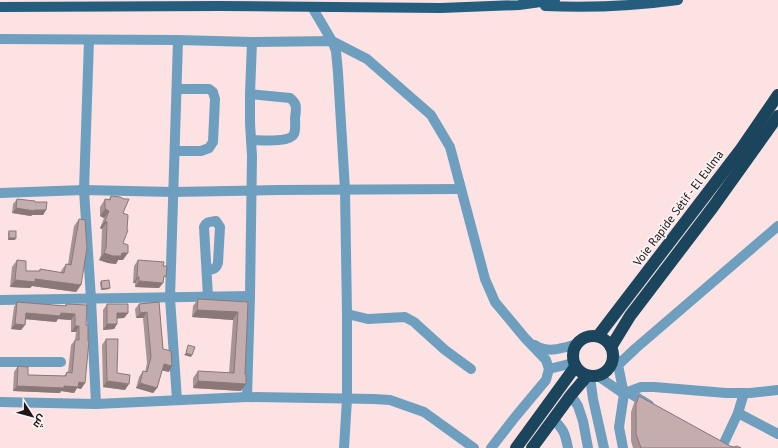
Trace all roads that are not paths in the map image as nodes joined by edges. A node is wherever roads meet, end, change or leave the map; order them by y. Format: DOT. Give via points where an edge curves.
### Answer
graph roads {
  1 [pos="555,0"];
  2 [pos="678,0"];
  3 [pos="519,5"];
  4 [pos="0,7"];
  5 [pos="312,7"];
  6 [pos="0,39"];
  7 [pos="89,40"];
  8 [pos="178,40"];
  9 [pos="332,41"];
  10 [pos="252,42"];
  11 [pos="177,88"];
  12 [pos="250,94"];
  13 [pos="778,95"];
  14 [pos="778,116"];
  15 [pos="251,140"];
  16 [pos="175,151"];
  17 [pos="461,189"];
  18 [pos="84,190"];
  19 [pos="345,190"];
  20 [pos="251,191"];
  21 [pos="174,192"];
  22 [pos="0,193"];
  23 [pos="778,226"];
  24 [pos="207,270"];
  25 [pos="250,296"];
  26 [pos="208,297"];
  27 [pos="170,298"];
  28 [pos="91,299"];
  29 [pos="0,300"];
  30 [pos="347,314"];
  31 [pos="598,336"];
  32 [pos="525,338"];
  33 [pos="577,344"];
  34 [pos="612,350"];
  35 [pos="0,362"];
  36 [pos="61,362"];
  37 [pos="574,365"];
  38 [pos="618,365"];
  39 [pos="471,369"];
  40 [pos="549,369"];
  41 [pos="592,376"];
  42 [pos="778,390"];
  43 [pos="626,393"];
  44 [pos="744,393"];
  45 [pos="570,396"];
  46 [pos="247,397"];
  47 [pos="347,399"];
  48 [pos="177,400"];
  49 [pos="0,402"];
  50 [pos="96,404"];
  51 [pos="654,408"];
  52 [pos="738,413"];
  53 [pos="553,420"];
  54 [pos="778,434"];
  55 [pos="722,445"];
  56 [pos="344,448"];
  57 [pos="474,448"];
  58 [pos="491,448"];
  59 [pos="516,448"];
  60 [pos="532,448"];
  61 [pos="568,448"];
  62 [pos="588,448"];
  63 [pos="604,448"];
  64 [pos="623,448"];
  1 -- 3 [label="main road"];
  2 -- 3 [label="main road" via="619,6"];
  3 -- 5 [label="main road" via="441,8"];
  4 -- 5 [label="main road"];
  5 -- 9 [label="street"];
  6 -- 7 [label="street"];
  7 -- 8 [label="street"];
  7 -- 18 [label="street"];
  8 -- 10 [label="street"];
  8 -- 11 [label="street"];
  9 -- 10 [label="street"];
  9 -- 17 [label="street" via="367,59 430,115 450,147"];
  9 -- 19 [label="street" via="336,51 338,73"];
  10 -- 12 [label="street"];
  11 -- 16 [label="street"];
  11 -- 16 [label="street" via="209,89 215,99 213,142 209,148 201,151"];
  12 -- 15 [label="street"];
  12 -- 15 [label="street" via="290,98 296,107 294,133 291,138"];
  13 -- 31 [label="highway, Voie Rapide Sétif - El Eulma" via="741,149"];
  14 -- 34 [label="highway" via="630,316"];
  15 -- 20 [label="street"];
  16 -- 21 [label="street"];
  17 -- 19 [label="street"];
  17 -- 32 [label="street" via="492,296"];
  18 -- 21 [label="street"];
  18 -- 22 [label="street"];
  18 -- 28 [label="street"];
  19 -- 20 [label="street"];
  19 -- 30 [label="street"];
  20 -- 21 [label="street"];
  20 -- 25 [label="street"];
  21 -- 27 [label="street"];
  23 -- 38 [label="street"];
  24 -- 26 [label="street"];
  25 -- 26 [label="street"];
  25 -- 46 [label="street"];
  26 -- 27 [label="street"];
  27 -- 28 [label="street"];
  27 -- 48 [label="street"];
  28 -- 29 [label="street"];
  28 -- 50 [label="street"];
  30 -- 39 [label="street" via="368,319 405,317"];
  30 -- 47 [label="street"];
  31 -- 33 [label="highway" via="582,339"];
  31 -- 34 [label="highway" via="607,341"];
  32 -- 33 [label="street" via="540,349 554,350"];
  32 -- 40 [label="street" via="546,360"];
  33 -- 37 [label="highway" via="572,356"];
  34 -- 38 [label="street"];
  34 -- 41 [label="highway" via="613,361 610,368 605,373"];
  35 -- 36 [label="street"];
  37 -- 40 [label="street"];
  37 -- 41 [label="highway" via="583,374"];
  37 -- 59 [label="highway"];
  38 -- 43 [label="street"];
  40 -- 58 [label="street" via="546,380"];
  41 -- 43 [label="street"];
  41 -- 45 [label="highway"];
  41 -- 63 [label="street" via="593,399"];
  42 -- 44 [label="street"];
  43 -- 44 [label="street" via="641,386"];
  43 -- 51 [label="street"];
  43 -- 64 [label="street" via="619,427"];
  44 -- 52 [label="street"];
  45 -- 53 [label="highway"];
  45 -- 62 [label="street" via="578,406"];
  46 -- 47 [label="street"];
  46 -- 48 [label="street"];
  47 -- 56 [label="street"];
  47 -- 57 [label="street" via="390,400 424,412"];
  48 -- 50 [label="street"];
  49 -- 50 [label="street"];
  52 -- 54 [label="street"];
  52 -- 55 [label="street"];
  53 -- 60 [label="highway"];
  53 -- 61 [label="street" via="564,433"];
}
